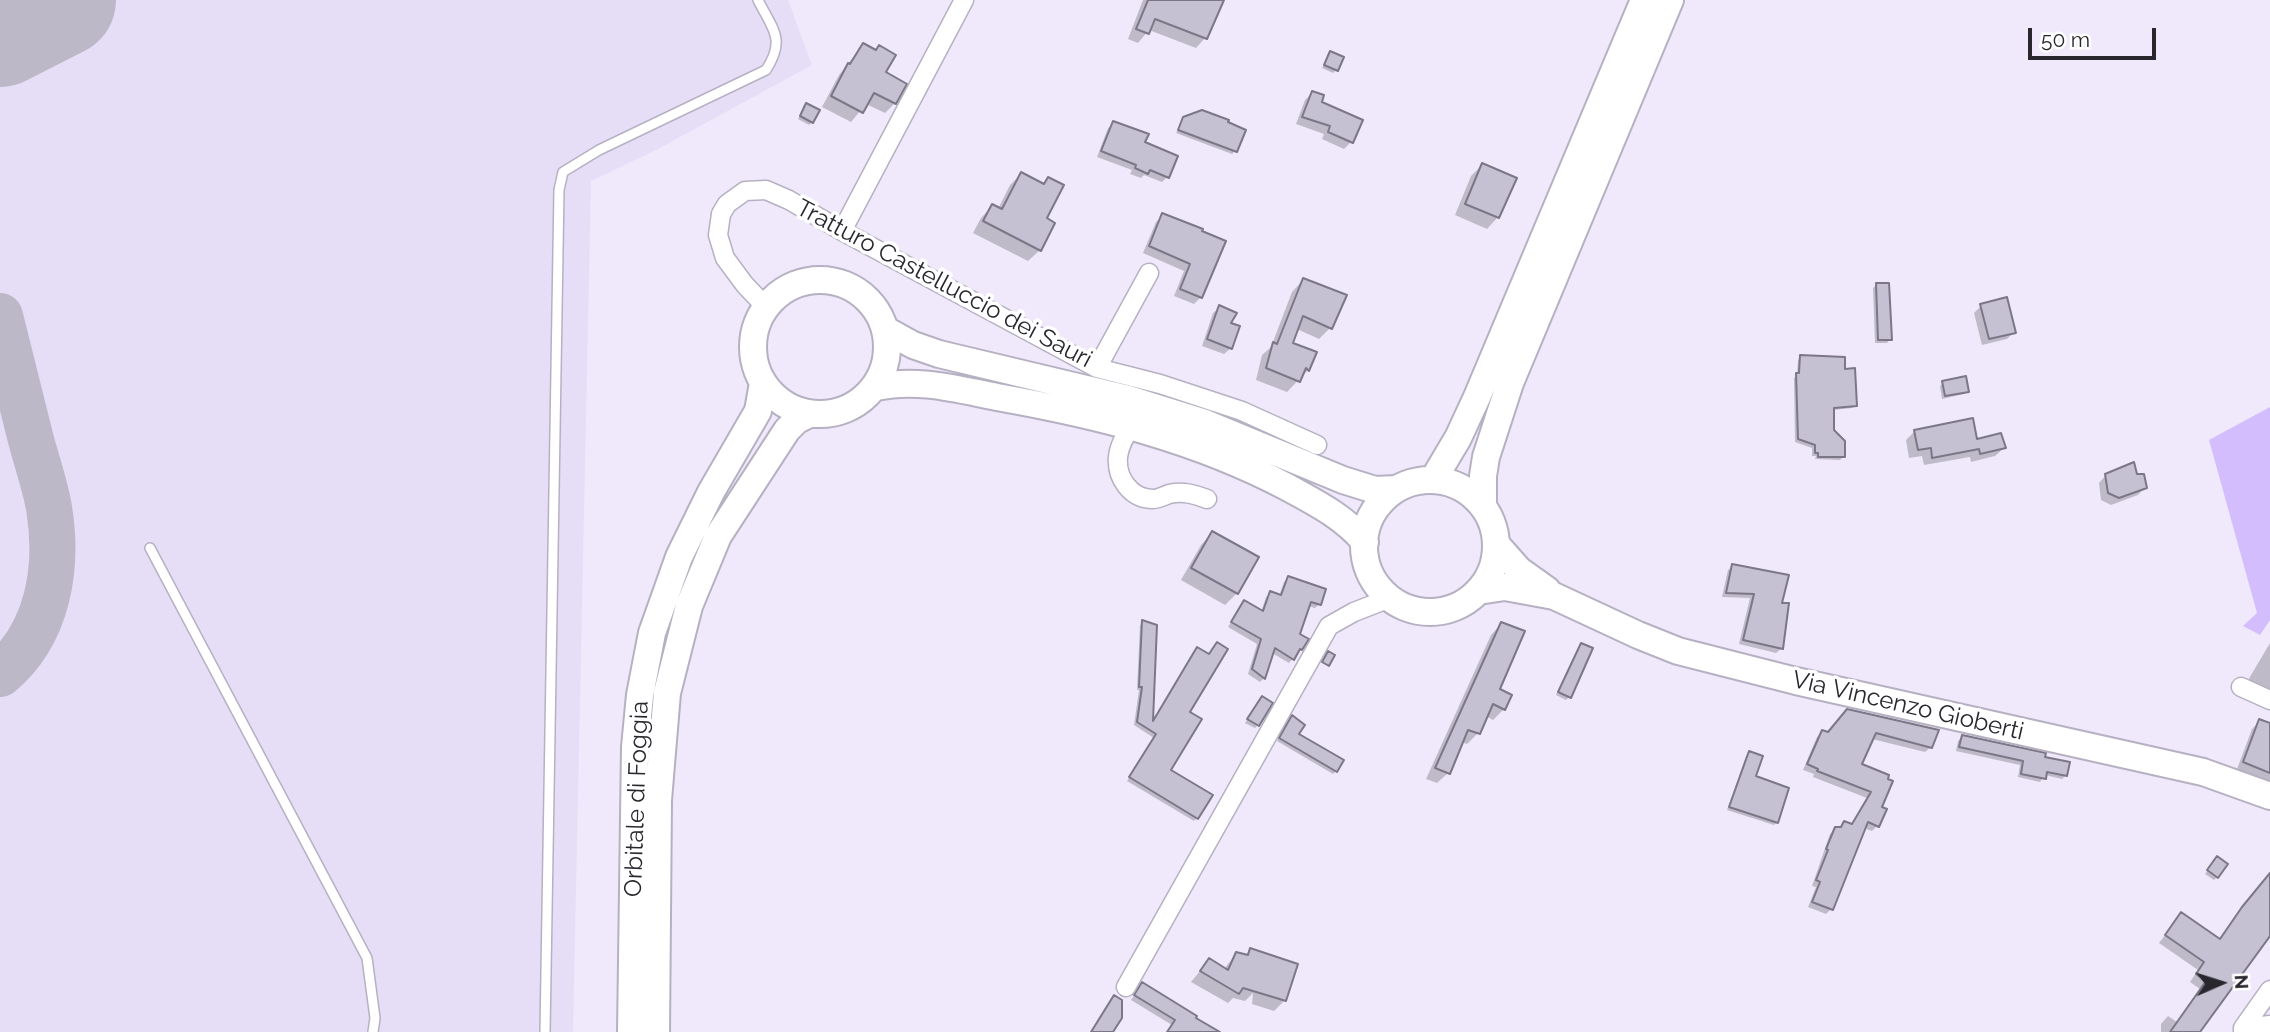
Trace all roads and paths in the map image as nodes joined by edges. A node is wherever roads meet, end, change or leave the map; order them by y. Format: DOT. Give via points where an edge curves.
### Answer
graph roads {
  1 [pos="758,0"];
  2 [pos="964,0"];
  3 [pos="1644,0"];
  4 [pos="1670,0"];
  5 [pos="842,231"];
  6 [pos="1149,273"];
  7 [pos="766,307"];
  8 [pos="886,330"];
  9 [pos="1097,368"];
  10 [pos="763,383"];
  11 [pos="876,387"];
  12 [pos="809,414"];
  13 [pos="1130,426"];
  14 [pos="1317,445"];
  15 [pos="1433,480"];
  16 [pos="1396,489"];
  17 [pos="1207,499"];
  18 [pos="1483,506"];
  19 [pos="1365,542"];
  20 [pos="1496,544"];
  21 [pos="150,548"];
  22 [pos="1478,591"];
  23 [pos="1554,596"];
  24 [pos="1390,598"];
  25 [pos="2241,687"];
  26 [pos="2270,700"];
  27 [pos="2270,796"];
  28 [pos="1126,987"];
  29 [pos="2270,990"];
  30 [pos="2270,1025"];
  31 [pos="2243,1030"];
  32 [pos="373,1032"];
  33 [pos="545,1032"];
  34 [pos="631,1032"];
  35 [pos="656,1032"];
  1 -- 33 [label="lane" via="777,38 776,54 766,70 598,150 564,172 559,190"];
  2 -- 5 [label="street"];
  3 -- 15 [label="main road" via="1477,397"];
  4 -- 18 [label="main road" via="1510,383 1486,457"];
  5 -- 7 [label="street, Tratturo Castelluccio dei Sauri" via="766,190 745,191 727,204 718,235 725,258"];
  5 -- 9 [label="street, Tratturo Castelluccio dei Sauri"];
  6 -- 9 [label="street"];
  7 -- 8 [label="main road" via="801,282 822,279 862,294 877,310"];
  7 -- 10 [label="main road" via="753,345"];
  8 -- 11 [label="main road" via="885,366"];
  8 -- 16 [label="main road" via="939,354 1205,422 1375,490"];
  9 -- 14 [label="street, Tratturo Castelluccio dei Sauri" via="1242,411"];
  10 -- 12 [label="main road" via="775,398"];
  10 -- 34 [label="main road, Orbitale di Foggia" via="758,411 679,557 652,633 635,747"];
  11 -- 12 [label="main road" via="848,409 829,415"];
  11 -- 13 [label="main road" via="935,384"];
  12 -- 35 [label="main road, Orbitale di Foggia" via="787,430 718,536 689,606 667,693 658,800"];
  13 -- 17 [label="street" via="1118,457 1120,475 1129,489 1154,499 1181,491"];
  13 -- 19 [label="main road" via="1172,437 1261,473 1329,509"];
  15 -- 16 [label="main road"];
  15 -- 18 [label="main road" via="1452,483"];
  16 -- 19 [label="main road" via="1374,512"];
  18 -- 20 [label="main road" via="1493,524"];
  19 -- 24 [label="main road" via="1371,573"];
  20 -- 22 [label="main road" via="1489,577"];
  20 -- 23 [label="main road, Via Vincenzo Gioberti" via="1519,570"];
  21 -- 32 [label="lane" via="367,958"];
  22 -- 23 [label="main road, Via Vincenzo Gioberti" via="1505,587"];
  22 -- 24 [label="main road" via="1454,607 1433,612"];
  23 -- 27 [label="main road, Via Vincenzo Gioberti" via="1678,651 2203,772"];
  24 -- 28 [label="street" via="1329,625"];
  25 -- 26 [label="street"];
  29 -- 31 [label="street"];
  30 -- 31 [label="street"];
}
